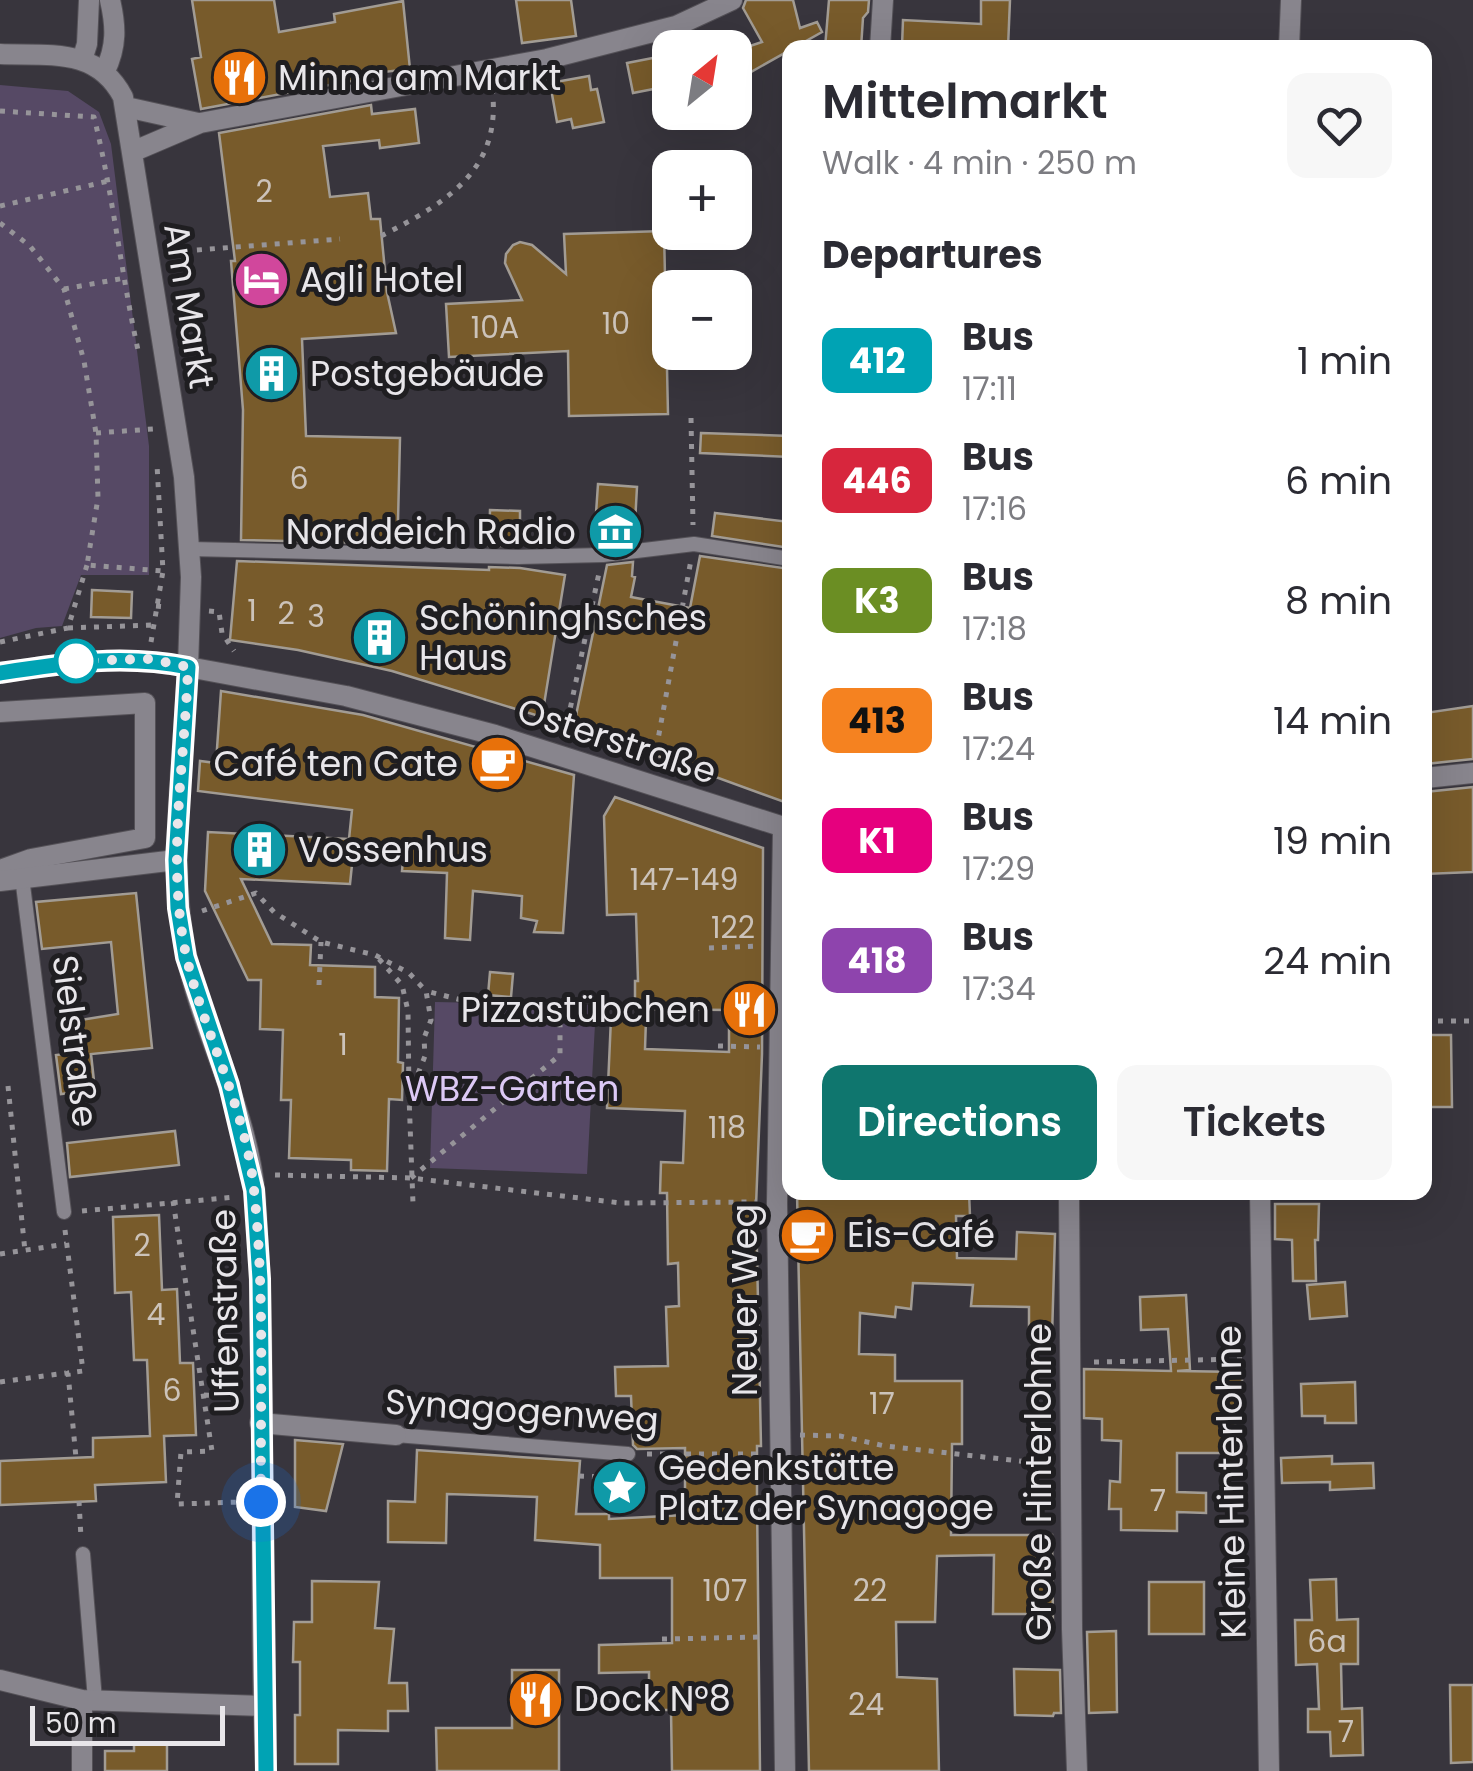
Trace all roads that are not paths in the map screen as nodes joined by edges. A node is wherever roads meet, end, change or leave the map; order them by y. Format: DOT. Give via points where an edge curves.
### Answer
graph roads {
  1 [pos="89,0"];
  2 [pos="110,0"];
  3 [pos="732,0"];
  4 [pos="884,0"];
  5 [pos="1292,0"];
  6 [pos="881,40"];
  7 [pos="1290,40"];
  8 [pos="85,52"];
  9 [pos="0,54"];
  10 [pos="105,70"];
  11 [pos="126,107"];
  12 [pos="200,123"];
  13 [pos="132,152"];
  14 [pos="190,550"];
  15 [pos="782,558"];
  16 [pos="188,667"];
  17 [pos="0,673"];
  18 [pos="0,712"];
  19 [pos="1473,773"];
  20 [pos="1432,777"];
  21 [pos="782,827"];
  22 [pos="176,860"];
  23 [pos="0,870"];
  24 [pos="22,877"];
  25 [pos="0,881"];
  26 [pos="782,953"];
  27 [pos="1069,1200"];
  28 [pos="1260,1200"];
  29 [pos="64,1212"];
  30 [pos="260,1423"];
  31 [pos="396,1434"];
  32 [pos="628,1454"];
  33 [pos="82,1554"];
  34 [pos="0,1680"];
  35 [pos="89,1700"];
  36 [pos="263,1706"];
  37 [pos="82,1771"];
  38 [pos="266,1771"];
  39 [pos="784,1771"];
  40 [pos="1077,1771"];
  41 [pos="1269,1771"];
  1 -- 8 [label="street"];
  2 -- 10 [label="street" via="114,51"];
  3 -- 12 [label="street" via="676,26 490,71"];
  4 -- 6 [label="street"];
  5 -- 7 [label="street"];
  8 -- 9 [label="street"];
  8 -- 10 [label="street"];
  10 -- 11 [label="street, Am Markt"];
  11 -- 12 [label="street"];
  11 -- 13 [label="street, Am Markt"];
  12 -- 13 [label="street"];
  13 -- 14 [label="street, Am Markt"];
  14 -- 15 [label="lane" via="518,557 694,544"];
  14 -- 16 [label="street, Am Markt"];
  16 -- 17 [label="street" via="150,659 75,661"];
  16 -- 21 [label="street, Osterstraße" via="346,696"];
  16 -- 22 [label="street, Am Markt"];
  18 -- 23 [label="street" via="146,704 146,838"];
  19 -- 20 [label="street"];
  22 -- 24 [label="street"];
  22 -- 30 [label="street, Uffenstraße" via="186,957 252,1174"];
  24 -- 25 [label="street"];
  24 -- 29 [label="lane, Sielstraße"];
  26 -- 39 [label="street, Neuer Weg" via="776,1203"];
  27 -- 40 [label="street, Große Hinterlohne"];
  28 -- 41 [label="street, Kleine Hinterlohne"];
  30 -- 31 [label="street, Synagogenweg"];
  30 -- 36 [label="street, Uffenstraße"];
  31 -- 32 [label="lane, Synagogenweg"];
  33 -- 35 [label="lane"];
  34 -- 35 [label="street"];
  35 -- 36 [label="street"];
  35 -- 37 [label="street"];
  36 -- 38 [label="street, Uffenstraße"];
}
